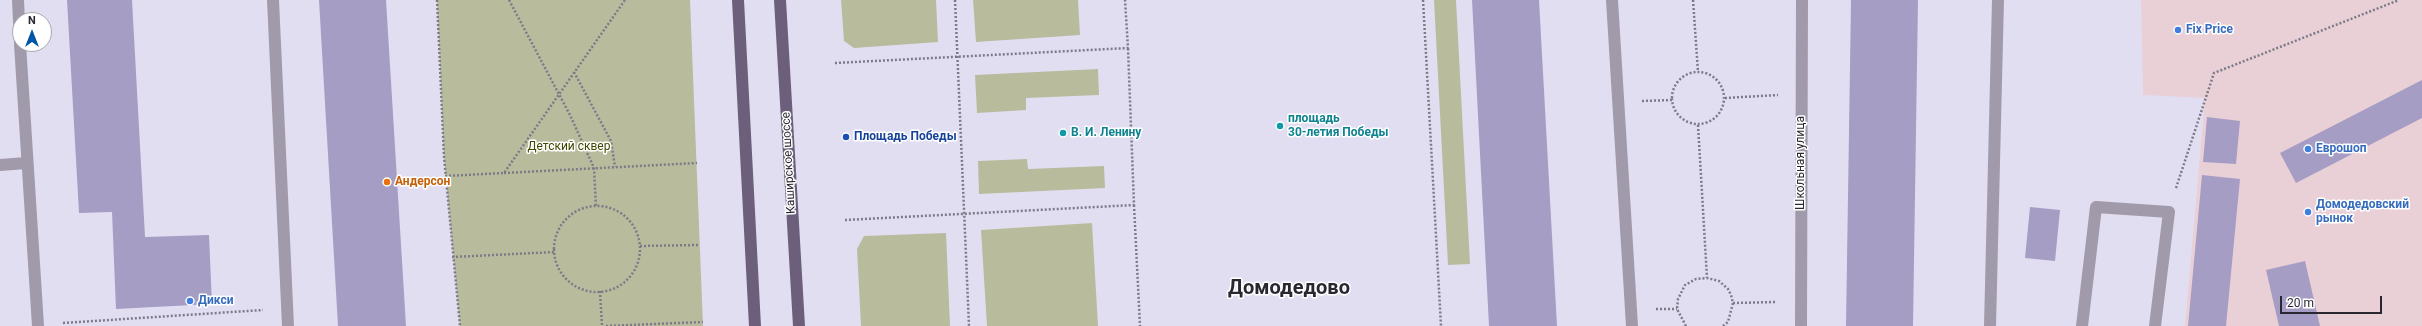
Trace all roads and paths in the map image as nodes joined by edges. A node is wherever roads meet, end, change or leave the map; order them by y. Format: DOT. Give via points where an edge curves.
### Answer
graph roads {
  1 [pos="18,0"];
  2 [pos="273,0"];
  3 [pos="437,0"];
  4 [pos="509,0"];
  5 [pos="625,0"];
  6 [pos="738,0"];
  7 [pos="780,0"];
  8 [pos="955,0"];
  9 [pos="1125,0"];
  10 [pos="1423,0"];
  11 [pos="1612,0"];
  12 [pos="1693,0"];
  13 [pos="1802,0"];
  14 [pos="1998,0"];
  15 [pos="2399,0"];
  16 [pos="19,12"];
  17 [pos="1128,48"];
  18 [pos="20,52"];
  19 [pos="958,56"];
  20 [pos="836,63"];
  21 [pos="574,72"];
  22 [pos="1698,72"];
  23 [pos="559,93"];
  24 [pos="1801,94"];
  25 [pos="1725,98"];
  26 [pos="1698,125"];
  27 [pos="26,163"];
  28 [pos="697,163"];
  29 [pos="0,165"];
  30 [pos="615,167"];
  31 [pos="594,168"];
  32 [pos="504,173"];
  33 [pos="446,176"];
  34 [pos="1134,205"];
  35 [pos="596,207"];
  36 [pos="2169,212"];
  37 [pos="964,213"];
  38 [pos="845,220"];
  39 [pos="699,245"];
  40 [pos="640,246"];
  41 [pos="554,252"];
  42 [pos="452,257"];
  43 [pos="1708,278"];
  44 [pos="600,291"];
  45 [pos="1801,300"];
  46 [pos="1733,303"];
  47 [pos="288,308"];
  48 [pos="703,322"];
  49 [pos="38,326"];
  50 [pos="288,326"];
  51 [pos="460,326"];
  52 [pos="602,326"];
  53 [pos="606,326"];
  54 [pos="755,326"];
  55 [pos="798,326"];
  56 [pos="969,326"];
  57 [pos="1140,326"];
  58 [pos="1441,326"];
  59 [pos="1632,326"];
  60 [pos="1686,326"];
  61 [pos="1723,326"];
  62 [pos="1801,326"];
  63 [pos="1990,326"];
  64 [pos="2082,326"];
  65 [pos="2155,326"];
  1 -- 16 [label="street"];
  2 -- 47 [label="street"];
  3 -- 33 [label="path"];
  4 -- 23 [label="path"];
  5 -- 21 [label="path"];
  6 -- 54 [label="main road"];
  7 -- 55 [label="main road, Каширское шоссе"];
  8 -- 19 [label="path"];
  9 -- 17 [label="path"];
  10 -- 58 [label="path"];
  11 -- 59 [label="street"];
  12 -- 22 [label="path"];
  13 -- 24 [label="street, Школьная улица"];
  14 -- 63 [label="street"];
  15 -- 36 [label="path" via="2214,73"];
  17 -- 19 [label="path"];
  17 -- 34 [label="path"];
  18 -- 27 [label="street"];
  19 -- 20 [label="path"];
  19 -- 37 [label="path"];
  21 -- 23 [label="path"];
  21 -- 30 [label="path" via="611,141"];
  22 -- 25 [label="path" via="1710,74 1718,81"];
  22 -- 26 [label="path" via="1684,76 1677,82 1672,100 1674,109 1681,118"];
  23 -- 31 [label="path"];
  23 -- 32 [label="path"];
  24 -- 25 [label="path"];
  24 -- 45 [label="street, Школьная улица"];
  25 -- 26 [label="path" via="1719,114 1711,121"];
  26 -- 43 [label="path"];
  27 -- 29 [label="street"];
  27 -- 49 [label="street"];
  28 -- 30 [label="path"];
  30 -- 31 [label="path"];
  31 -- 32 [label="path"];
  31 -- 35 [label="path"];
  32 -- 33 [label="path"];
  33 -- 42 [label="path"];
  34 -- 37 [label="path"];
  34 -- 57 [label="path"];
  35 -- 40 [label="path" via="614,210 626,217 635,228"];
  35 -- 41 [label="path" via="585,208 572,214 562,224"];
  36 -- 64 [label="street" via="2096,207"];
  36 -- 65 [label="street"];
  37 -- 38 [label="path"];
  37 -- 56 [label="path"];
  39 -- 40 [label="path"];
  40 -- 44 [label="path" via="636,268 628,279 617,287"];
  41 -- 42 [label="path"];
  41 -- 44 [label="path" via="558,266 566,278 577,287"];
  42 -- 51 [label="path"];
  43 -- 46 [label="path" via="1719,281 1728,289"];
  43 -- 60 [label="path" via="1696,279 1685,285 1678,299 1677,309"];
  44 -- 52 [label="path"];
  45 -- 46 [label="path"];
  45 -- 62 [label="street, Школьная улица"];
  46 -- 61 [label="path" via="1728,322"];
  47 -- 49 [label="path"];
  47 -- 50 [label="street"];
  48 -- 53 [label="path"];
}
